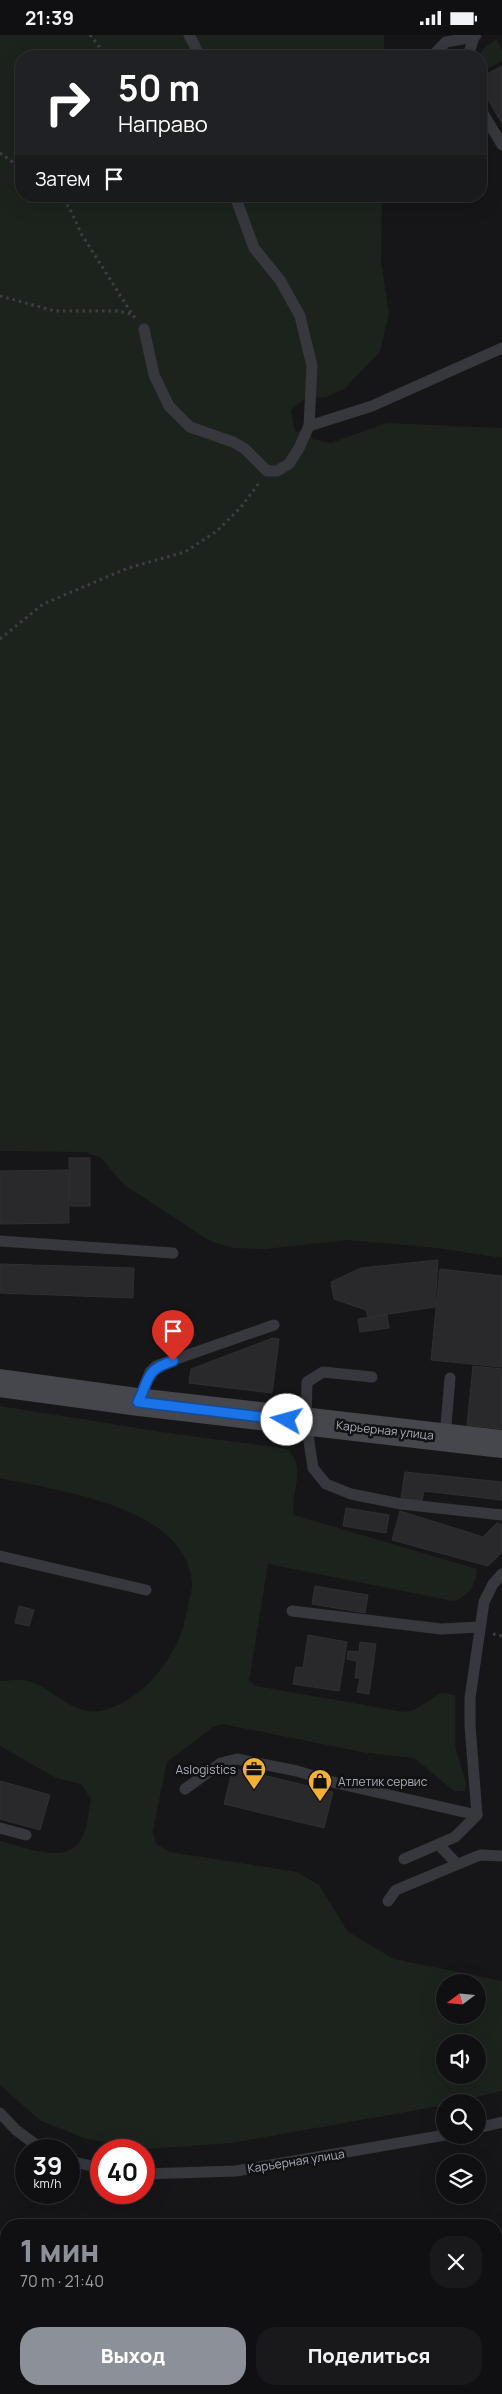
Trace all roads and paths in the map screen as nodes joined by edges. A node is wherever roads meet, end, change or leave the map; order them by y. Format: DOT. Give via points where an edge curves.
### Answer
graph roads {
  1 [pos="90,35"];
  2 [pos="189,35"];
  3 [pos="475,36"];
  4 [pos="102,50"];
  5 [pos="197,50"];
  6 [pos="438,50"];
  7 [pos="470,50"];
  8 [pos="487,120"];
  9 [pos="502,145"];
  10 [pos="0,153"];
  11 [pos="15,164"];
  12 [pos="64,202"];
  13 [pos="237,202"];
  14 [pos="0,296"];
  15 [pos="132,314"];
  16 [pos="144,329"];
  17 [pos="502,348"];
  18 [pos="309,426"];
  19 [pos="267,471"];
  20 [pos="0,639"];
  21 [pos="0,1241"];
  22 [pos="173,1253"];
  23 [pos="274,1325"];
  24 [pos="372,1377"];
  25 [pos="450,1378"];
  26 [pos="0,1383"];
  27 [pos="138,1402"];
  28 [pos="306,1422"];
  29 [pos="442,1435"];
  30 [pos="502,1444"];
  31 [pos="502,1515"];
  32 [pos="0,1556"];
  33 [pos="502,1574"];
  34 [pos="146,1590"];
  35 [pos="292,1611"];
  36 [pos="480,1627"];
  37 [pos="185,1789"];
  38 [pos="477,1815"];
  39 [pos="0,1828"];
  40 [pos="26,1835"];
  41 [pos="439,1845"];
  42 [pos="502,1856"];
  43 [pos="404,1859"];
  44 [pos="457,1864"];
  45 [pos="388,1901"];
  46 [pos="0,2113"];
  47 [pos="502,2123"];
  48 [pos="486,2126"];
  49 [pos="436,2137"];
  50 [pos="28,2139"];
  51 [pos="155,2174"];
  1 -- 4 [label="path"];
  2 -- 5 [label="lane"];
  3 -- 6 [label="lane" via="446,42"];
  3 -- 7 [label="lane"];
  8 -- 9 [label="lane"];
  10 -- 11 [label="path"];
  12 -- 15 [label="path"];
  13 -- 18 [label="lane" via="254,249 280,280 300,316 312,366"];
  14 -- 15 [label="path" via="55,311"];
  15 -- 16 [label="path"];
  16 -- 19 [label="lane" via="154,375 169,406 190,427 245,449"];
  17 -- 18 [label="lane" via="372,406"];
  18 -- 19 [label="lane" via="288,464 277,471"];
  19 -- 20 [label="path" via="241,507 217,531 185,552 128,568 43,604"];
  21 -- 22 [label="lane"];
  23 -- 27 [label="lane" via="156,1366 150,1372"];
  24 -- 28 [label="lane" via="322,1373 307,1382"];
  25 -- 29 [label="lane" via="446,1425"];
  26 -- 27 [label="street, Карьерная улица"];
  27 -- 28 [label="street, Карьерная улица"];
  28 -- 29 [label="street, Карьерная улица"];
  28 -- 31 [label="lane" via="313,1468 326,1485 351,1494 401,1504"];
  29 -- 30 [label="street, Карьерная улица"];
  32 -- 34 [label="lane"];
  33 -- 36 [label="lane" via="484,1602"];
  35 -- 36 [label="lane" via="441,1629"];
  36 -- 38 [label="lane" via="470,1698"];
  37 -- 38 [label="lane" via="221,1763 237,1759"];
  38 -- 41 [label="lane" via="455,1837"];
  39 -- 40 [label="lane"];
  41 -- 43 [label="lane"];
  41 -- 44 [label="lane"];
  42 -- 44 [label="lane" via="480,1855"];
  44 -- 45 [label="lane" via="396,1890"];
  46 -- 50 [label="lane"];
  47 -- 48 [label="lane"];
  49 -- 51 [label="lane, Карьерная улица" via="236,2171"];
}
